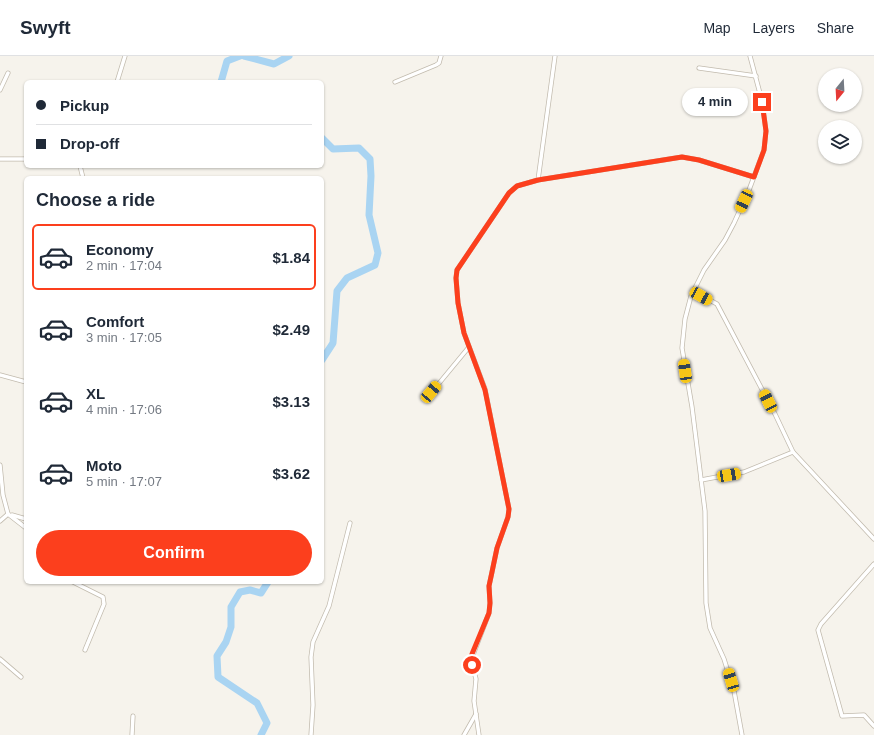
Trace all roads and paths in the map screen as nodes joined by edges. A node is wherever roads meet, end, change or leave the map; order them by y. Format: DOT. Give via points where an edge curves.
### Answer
graph roads {
  1 [pos="124,56"];
  2 [pos="441,56"];
  3 [pos="556,56"];
  4 [pos="750,56"];
  5 [pos="699,68"];
  6 [pos="8,73"];
  7 [pos="756,76"];
  8 [pos="118,80"];
  9 [pos="395,82"];
  10 [pos="0,90"];
  11 [pos="0,159"];
  12 [pos="24,159"];
  13 [pos="754,177"];
  14 [pos="538,180"];
  15 [pos="694,292"];
  16 [pos="469,347"];
  17 [pos="0,375"];
  18 [pos="24,381"];
  19 [pos="431,392"];
  20 [pos="793,452"];
  21 [pos="0,465"];
  22 [pos="701,480"];
  23 [pos="8,514"];
  24 [pos="24,518"];
  25 [pos="0,522"];
  26 [pos="350,523"];
  27 [pos="24,526"];
  28 [pos="874,539"];
  29 [pos="874,564"];
  30 [pos="77,584"];
  31 [pos="85,650"];
  32 [pos="0,659"];
  33 [pos="21,677"];
  34 [pos="476,714"];
  35 [pos="132,716"];
  36 [pos="874,726"];
  37 [pos="132,735"];
  38 [pos="311,735"];
  39 [pos="464,735"];
  40 [pos="479,735"];
  41 [pos="742,735"];
  1 -- 8 [label="street"];
  2 -- 9 [label="street" via="436,65"];
  3 -- 14 [label="street"];
  4 -- 7 [label="street"];
  5 -- 7 [label="street"];
  6 -- 10 [label="street"];
  7 -- 13 [label="street" via="766,131 764,150"];
  11 -- 12 [label="street"];
  13 -- 14 [label="street" via="682,157"];
  13 -- 15 [label="street" via="725,240 704,270"];
  14 -- 16 [label="street" via="517,186 509,193 457,270 458,303"];
  15 -- 20 [label="street" via="717,304"];
  15 -- 22 [label="street" via="685,319 682,348"];
  16 -- 19 [label="street"];
  16 -- 34 [label="street" via="485,390 509,509 489,586 489,613 471,660 476,679"];
  17 -- 18 [label="street"];
  20 -- 22 [label="street" via="744,472"];
  20 -- 28 [label="street"];
  21 -- 23 [label="street"];
  22 -- 41 [label="street" via="705,511 706,603 710,628 724,659 734,691"];
  23 -- 24 [label="street"];
  23 -- 25 [label="street"];
  23 -- 27 [label="street"];
  26 -- 38 [label="street" via="329,606 313,642"];
  29 -- 36 [label="street" via="818,630 842,716 864,715"];
  30 -- 31 [label="street" via="103,597 104,604"];
  32 -- 33 [label="street"];
  34 -- 39 [label="street"];
  34 -- 40 [label="street"];
  35 -- 37 [label="street"];
}
